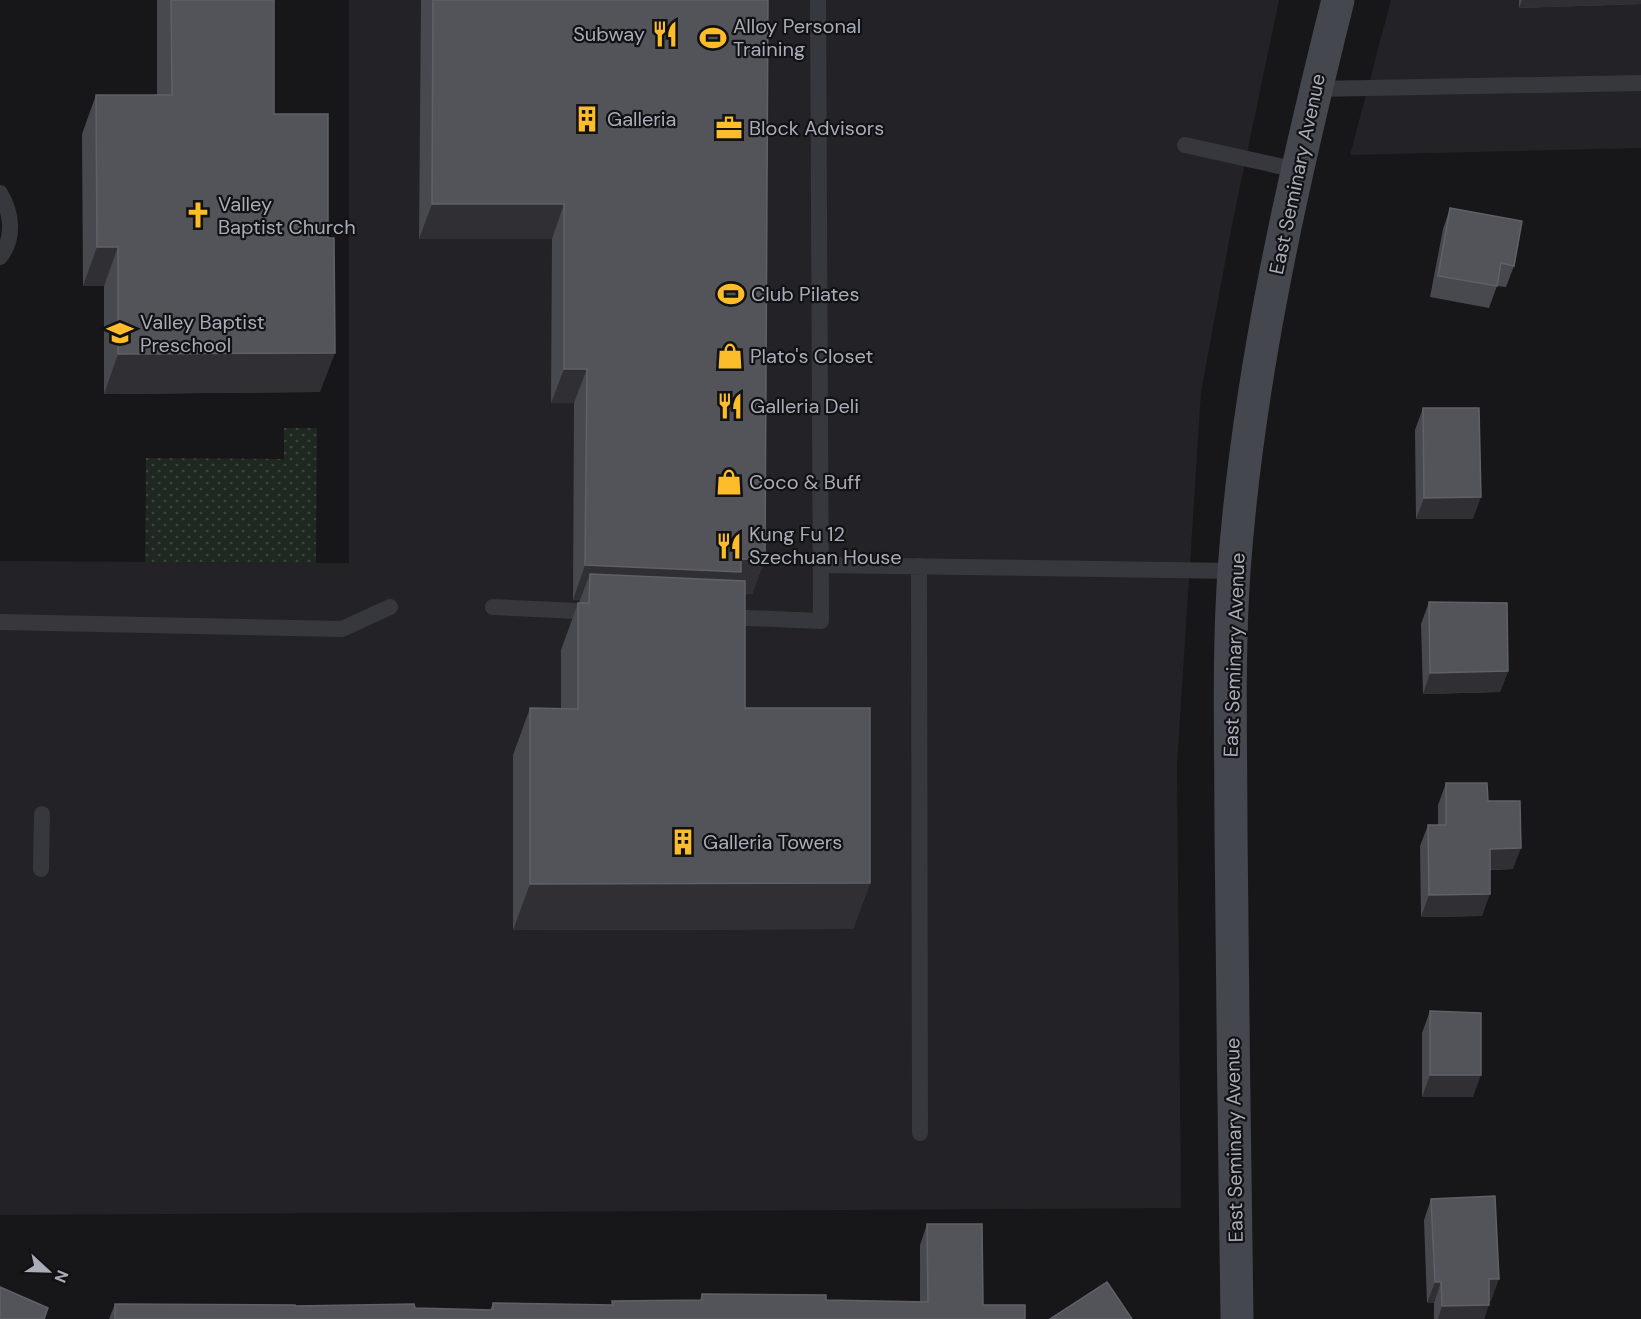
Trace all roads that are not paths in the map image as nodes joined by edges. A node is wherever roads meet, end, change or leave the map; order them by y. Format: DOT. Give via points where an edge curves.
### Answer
graph roads {
  1 [pos="818,0"];
  2 [pos="1338,0"];
  3 [pos="1641,83"];
  4 [pos="1316,89"];
  5 [pos="1185,145"];
  6 [pos="1297,170"];
  7 [pos="0,193"];
  8 [pos="0,257"];
  9 [pos="821,565"];
  10 [pos="919,566"];
  11 [pos="1234,571"];
  12 [pos="390,607"];
  13 [pos="494,607"];
  14 [pos="612,612"];
  15 [pos="707,616"];
  16 [pos="0,622"];
  17 [pos="42,814"];
  18 [pos="41,869"];
  19 [pos="920,1133"];
  20 [pos="1237,1319"];
  1 -- 9 [label="lane"];
  2 -- 4 [label="street, East Seminary Avenue"];
  3 -- 4 [label="lane"];
  4 -- 6 [label="street, East Seminary Avenue"];
  5 -- 6 [label="lane"];
  6 -- 11 [label="street, East Seminary Avenue" via="1259,363"];
  7 -- 8 [label="lane" via="10,218 10,235"];
  9 -- 10 [label="lane"];
  9 -- 15 [label="lane" via="821,621"];
  10 -- 11 [label="lane"];
  10 -- 19 [label="lane"];
  11 -- 20 [label="street, East Seminary Avenue" via="1230,752"];
  12 -- 16 [label="lane" via="342,629"];
  13 -- 14 [label="lane"];
  17 -- 18 [label="lane"];
}
